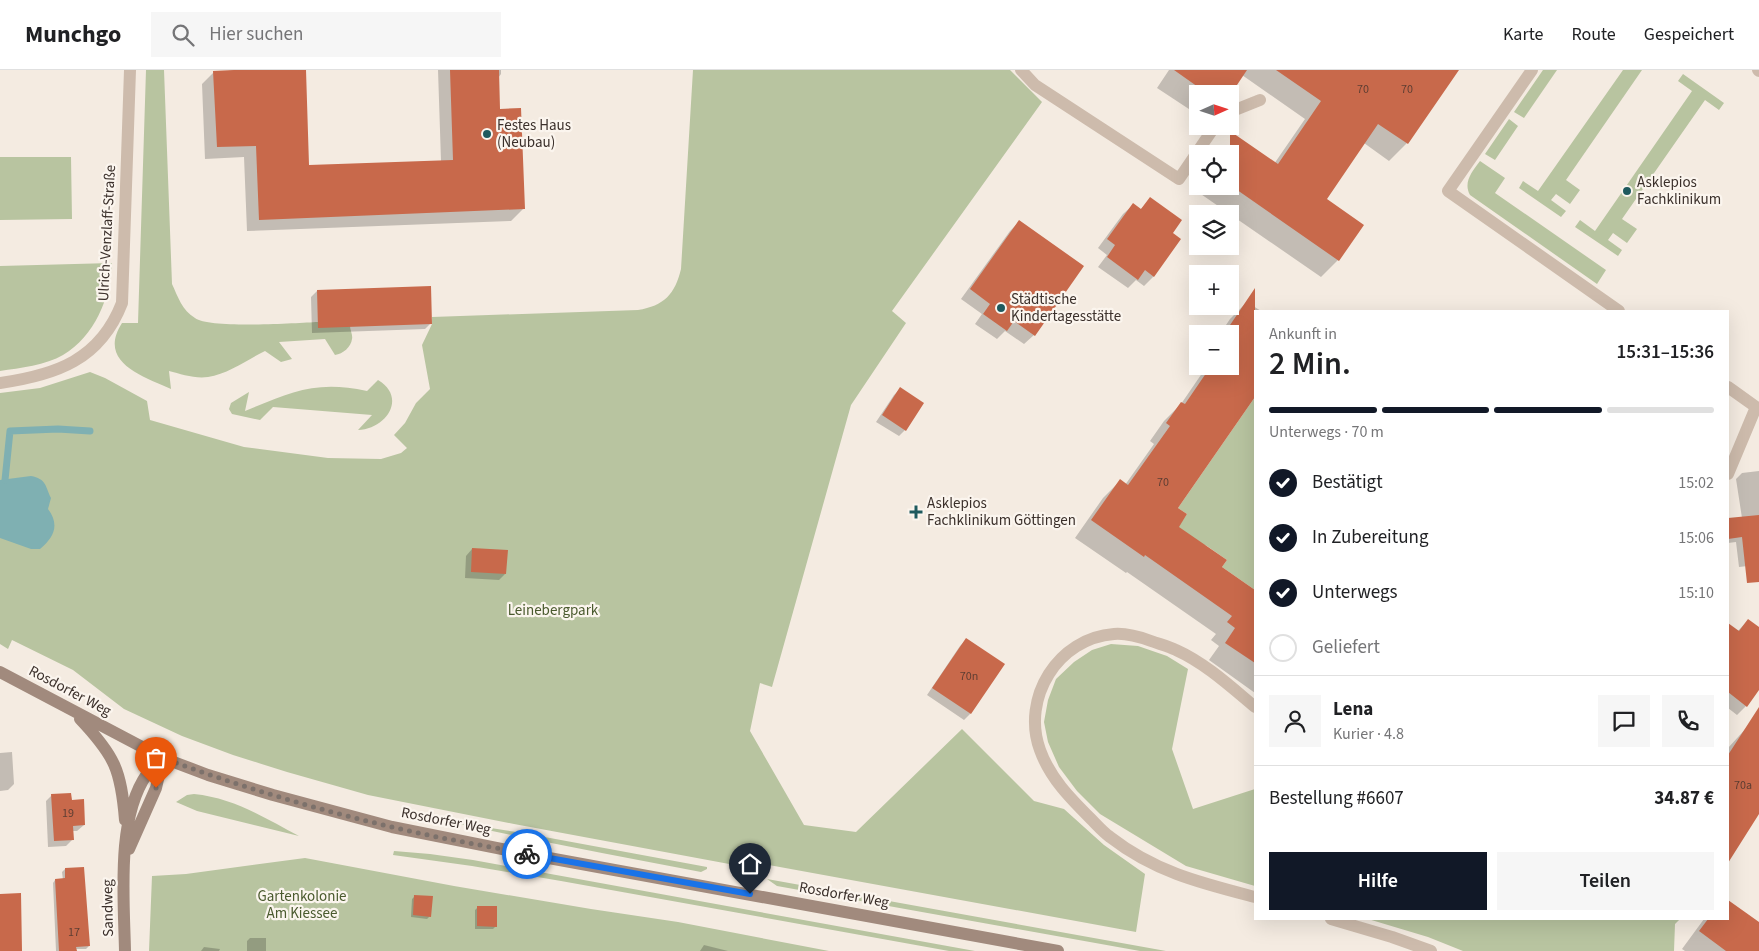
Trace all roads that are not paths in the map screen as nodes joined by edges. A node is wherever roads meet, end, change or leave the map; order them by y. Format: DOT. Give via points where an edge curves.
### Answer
graph roads {
  1 [pos="130,70"];
  2 [pos="1021,70"];
  3 [pos="1532,70"];
  4 [pos="1260,100"];
  5 [pos="1239,108"];
  6 [pos="1209,135"];
  7 [pos="1618,310"];
  8 [pos="0,383"];
  9 [pos="1729,388"];
  10 [pos="1758,408"];
  11 [pos="1729,472"];
  12 [pos="0,672"];
  13 [pos="1254,706"];
  14 [pos="71,710"];
  15 [pos="163,758"];
  16 [pos="126,832"];
  17 [pos="124,864"];
  18 [pos="1254,898"];
  19 [pos="1334,920"];
  20 [pos="125,951"];
  21 [pos="1058,951"];
  22 [pos="1431,951"];
  1 -- 8 [label="street, Ulrich-Venzlaff-Straße" via="122,303 116,319 89,351 75,362 40,376"];
  2 -- 6 [label="street" via="1035,85 1179,179"];
  3 -- 7 [label="street" via="1448,191"];
  4 -- 5 [label="street"];
  9 -- 10 [label="street"];
  10 -- 11 [label="street"];
  12 -- 14 [label="main road, Rosdorfer Weg"];
  13 -- 18 [label="street" via="1198,662 1175,650 1139,637 1114,634 1080,644 1055,663 1034,714 1039,749 1049,770 1065,793 1108,837 1143,859 1185,878"];
  14 -- 15 [label="main road, Rosdorfer Weg"];
  14 -- 16 [label="main road" via="98,738 116,766 124,801"];
  15 -- 16 [label="main road, Sandweg" via="141,783"];
  15 -- 17 [label="main road, Sandweg" via="156,788 132,838"];
  15 -- 21 [label="main road, Rosdorfer Weg" via="208,775 392,827"];
  16 -- 17 [label="main road, Sandweg"];
  17 -- 20 [label="main road, Sandweg"];
  19 -- 22 [label="street"];
}
